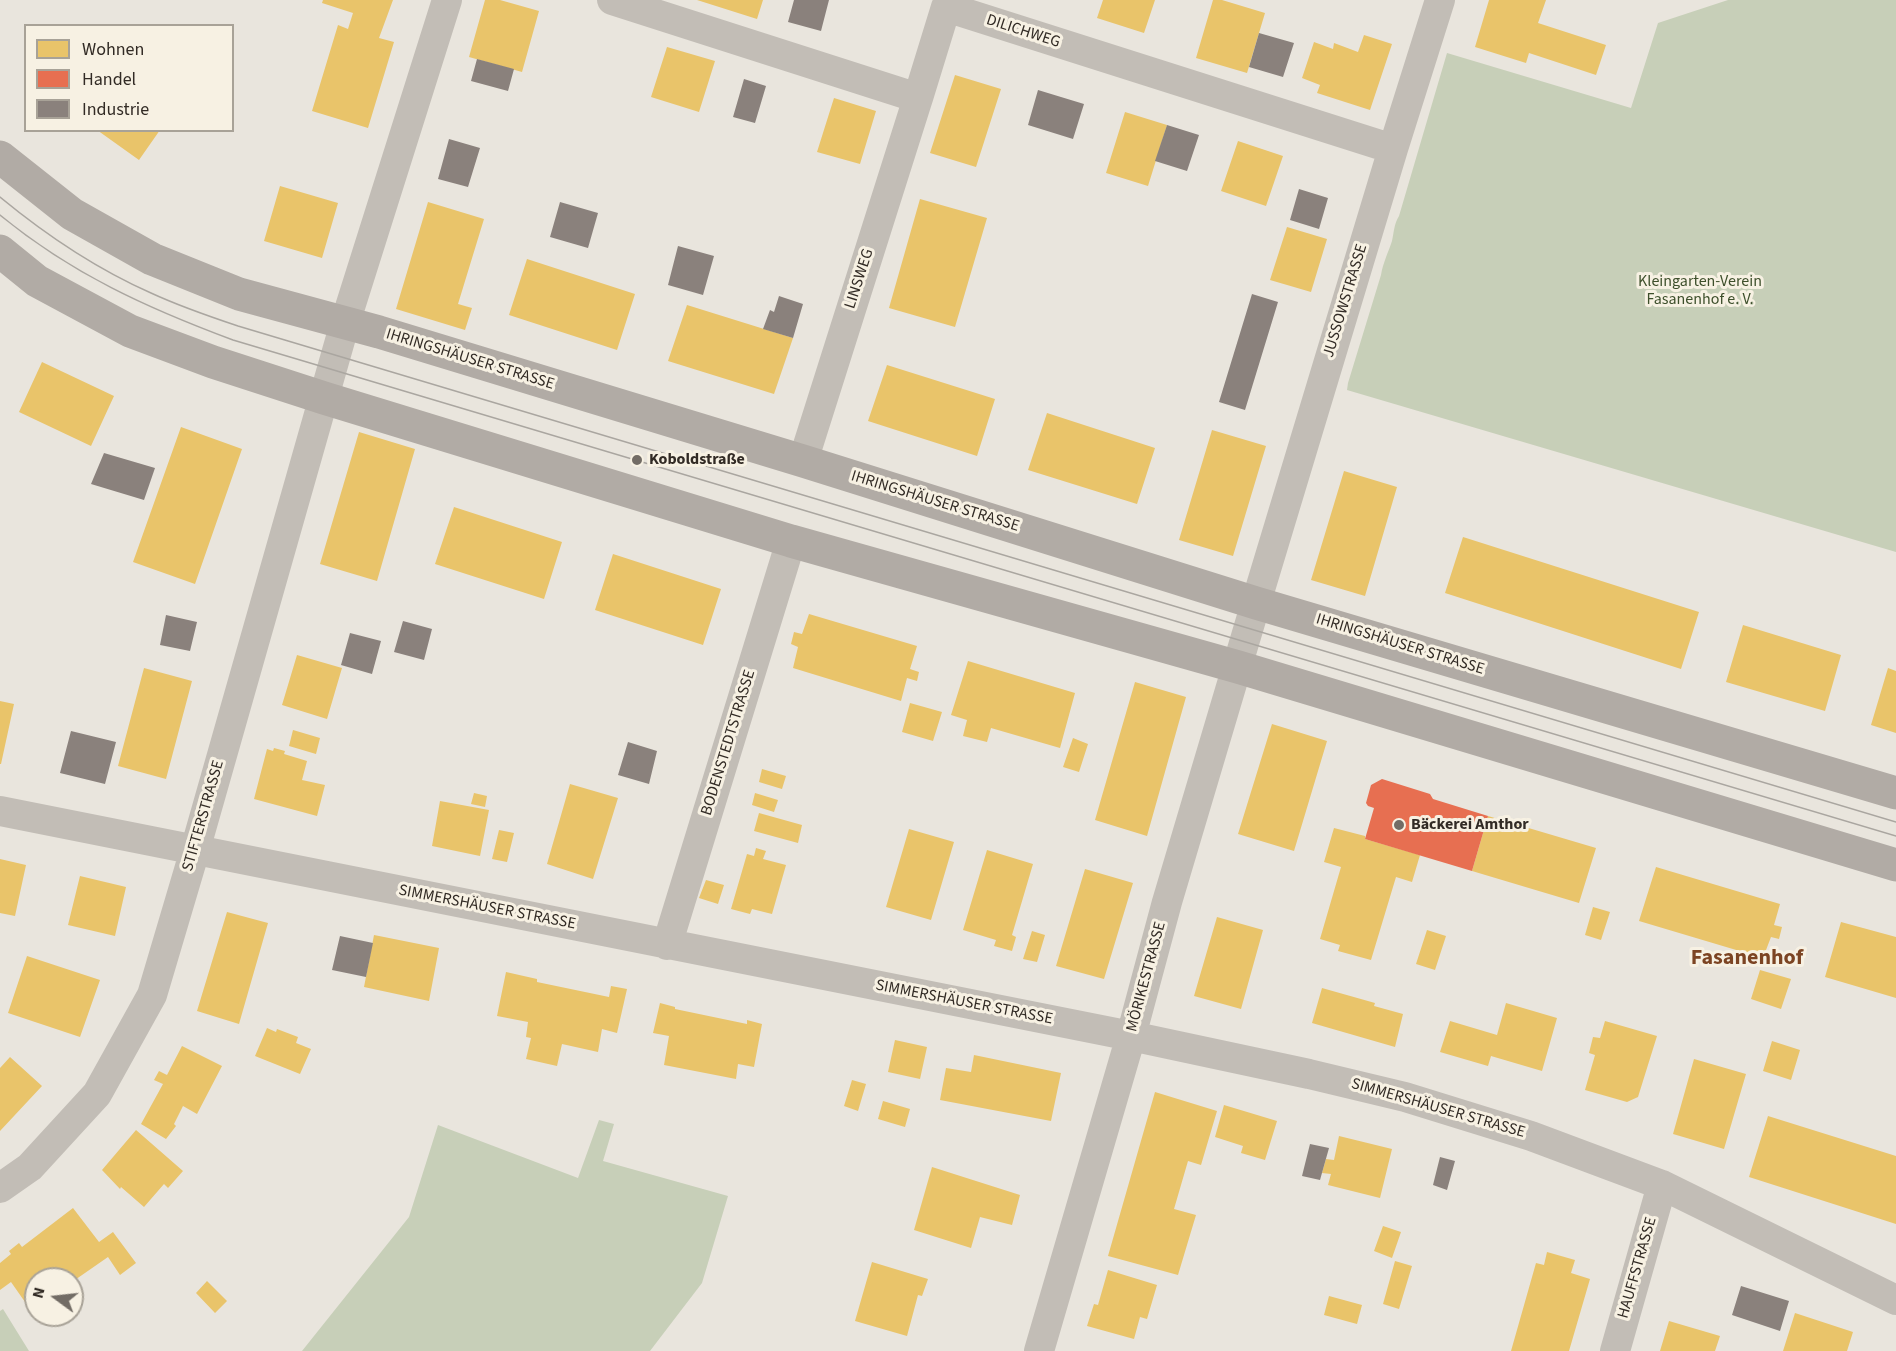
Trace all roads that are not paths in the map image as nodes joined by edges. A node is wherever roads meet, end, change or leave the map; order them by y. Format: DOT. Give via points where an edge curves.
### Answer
graph roads {
  1 [pos="447,0"];
  2 [pos="612,0"];
  3 [pos="1440,0"];
  4 [pos="918,98"];
  5 [pos="1393,149"];
  6 [pos="0,157"];
  7 [pos="0,251"];
  8 [pos="345,323"];
  9 [pos="324,398"];
  10 [pos="803,461"];
  11 [pos="791,541"];
  12 [pos="1256,603"];
  13 [pos="1238,667"];
  14 [pos="1896,793"];
  15 [pos="0,811"];
  16 [pos="195,850"];
  17 [pos="1896,865"];
  18 [pos="668,945"];
  19 [pos="1131,1036"];
  20 [pos="1662,1185"];
  21 [pos="0,1188"];
  22 [pos="1896,1300"];
  23 [pos="1039,1351"];
  24 [pos="1615,1351"];
  1 -- 8 [label="street"];
  2 -- 4 [label="street"];
  3 -- 5 [label="street, JUSSOWSTRASSE"];
  4 -- 5 [label="street, DILICHWEG" via="946,8"];
  4 -- 10 [label="street, LINSWEG"];
  5 -- 12 [label="street, JUSSOWSTRASSE"];
  6 -- 8 [label="main road, IHRINGSHÄUSER STRASSE" via="72,214 152,259 239,294"];
  7 -- 9 [label="main road" via="37,281 130,331"];
  8 -- 9 [label="street"];
  8 -- 10 [label="main road, IHRINGSHÄUSER STRASSE"];
  9 -- 11 [label="main road"];
  9 -- 16 [label="street, STIFTERSTRASSE"];
  10 -- 12 [label="main road, IHRINGSHÄUSER STRASSE"];
  11 -- 13 [label="main road"];
  11 -- 18 [label="street, BODENSTEDTSTRASSE"];
  12 -- 13 [label="street, MÖRIKESTRASSE"];
  12 -- 14 [label="main road, IHRINGSHÄUSER STRASSE"];
  13 -- 17 [label="main road"];
  13 -- 19 [label="street, MÖRIKESTRASSE"];
  15 -- 16 [label="street, SIMMERSHÄUSER STRASSE"];
  16 -- 18 [label="street, SIMMERSHÄUSER STRASSE"];
  16 -- 21 [label="street, STIFTERSTRASSE" via="152,995 97,1094 30,1167"];
  18 -- 19 [label="street, SIMMERSHÄUSER STRASSE"];
  19 -- 20 [label="street, SIMMERSHÄUSER STRASSE" via="1405,1097 1531,1136"];
  19 -- 23 [label="street, MÖRIKESTRASSE"];
  20 -- 22 [label="street, SIMMERSHÄUSER STRASSE"];
  20 -- 24 [label="street, HAUFFSTRASSE"];
}
